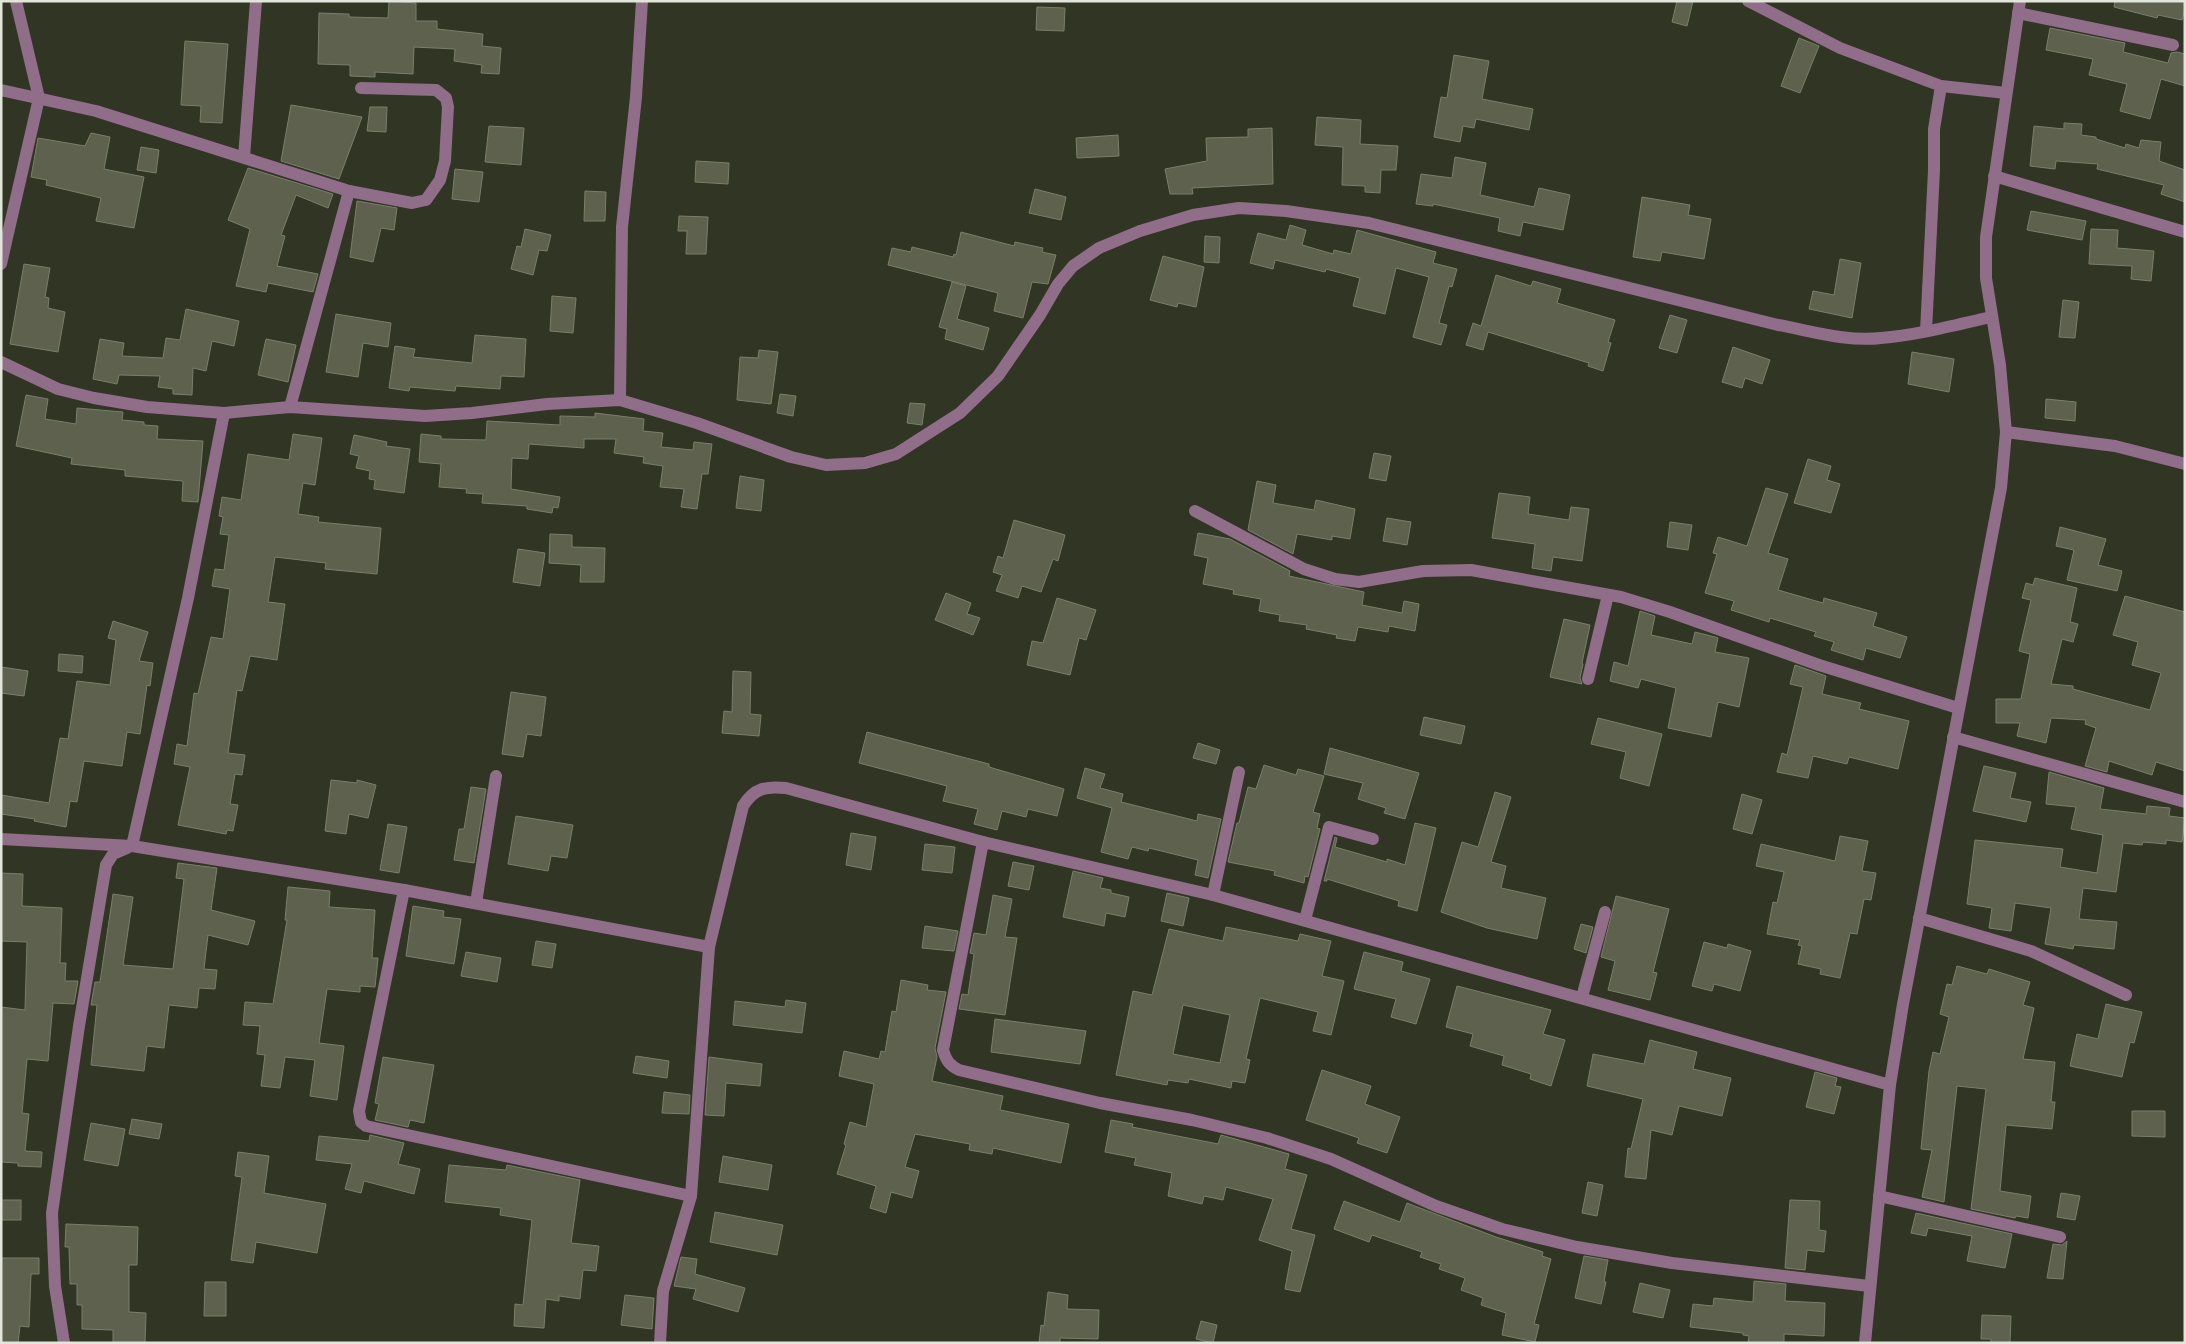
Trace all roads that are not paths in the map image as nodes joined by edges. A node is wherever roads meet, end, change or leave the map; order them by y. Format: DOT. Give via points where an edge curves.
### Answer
graph roads {
  1 [pos="16,1"];
  2 [pos="256,1"];
  3 [pos="642,1"];
  4 [pos="1748,1"];
  5 [pos="2019,7"];
  6 [pos="2173,45"];
  7 [pos="1941,86"];
  8 [pos="361,88"];
  9 [pos="1,90"];
  10 [pos="2006,93"];
  11 [pos="39,98"];
  12 [pos="244,157"];
  13 [pos="1994,176"];
  14 [pos="349,191"];
  15 [pos="2185,232"];
  16 [pos="1,264"];
  17 [pos="1991,316"];
  18 [pos="1926,332"];
  19 [pos="1,362"];
  20 [pos="620,400"];
  21 [pos="290,407"];
  22 [pos="224,414"];
  23 [pos="2006,432"];
  24 [pos="2185,464"];
  25 [pos="1195,511"];
  26 [pos="1608,595"];
  27 [pos="1588,679"];
  28 [pos="1958,708"];
  29 [pos="1953,737"];
  30 [pos="1239,772"];
  31 [pos="496,776"];
  32 [pos="2185,802"];
  33 [pos="1,839"];
  34 [pos="1373,839"];
  35 [pos="983,842"];
  36 [pos="132,846"];
  37 [pos="404,890"];
  38 [pos="1213,895"];
  39 [pos="476,903"];
  40 [pos="1605,912"];
  41 [pos="1919,918"];
  42 [pos="1305,920"];
  43 [pos="709,947"];
  44 [pos="2126,996"];
  45 [pos="1582,997"];
  46 [pos="1890,1085"];
  47 [pos="691,1196"];
  48 [pos="1879,1196"];
  49 [pos="2060,1237"];
  50 [pos="1869,1286"];
  51 [pos="663,1342"];
  52 [pos="64,1343"];
  53 [pos="1865,1343"];
  1 -- 11 [label="street"];
  2 -- 12 [label="street"];
  3 -- 20 [label="street" via="622,227"];
  4 -- 7 [label="street" via="1840,48"];
  5 -- 6 [label="street"];
  5 -- 10 [label="street"];
  7 -- 10 [label="street"];
  7 -- 18 [label="street" via="1934,130"];
  8 -- 14 [label="street" via="436,90 442,93 448,107 445,161 440,180 426,200 412,203"];
  9 -- 11 [label="street"];
  10 -- 13 [label="street"];
  11 -- 12 [label="street" via="96,111"];
  11 -- 16 [label="street"];
  12 -- 14 [label="street"];
  13 -- 15 [label="street"];
  13 -- 17 [label="street" via="1986,237 1986,278"];
  14 -- 21 [label="street"];
  17 -- 18 [label="street"];
  17 -- 23 [label="street" via="2000,365"];
  18 -- 20 [label="street" via="1880,339 1844,338 1778,325 1369,224 1239,208 1192,215 1140,231 1099,248 1073,266 998,376 960,413 896,454 865,463 826,464 791,457 689,420"];
  19 -- 22 [label="street" via="58,389 94,398"];
  20 -- 21 [label="street" via="425,416"];
  21 -- 22 [label="street"];
  22 -- 36 [label="street" via="188,598"];
  23 -- 24 [label="street" via="2115,446"];
  23 -- 28 [label="street" via="2001,488"];
  25 -- 26 [label="street" via="1304,569 1335,579 1359,582 1423,571 1471,570"];
  26 -- 27 [label="street"];
  26 -- 28 [label="street" via="1670,612 1819,665"];
  28 -- 29 [label="street"];
  29 -- 32 [label="street"];
  29 -- 41 [label="street"];
  30 -- 38 [label="street"];
  31 -- 39 [label="street"];
  33 -- 36 [label="street"];
  34 -- 42 [label="street" via="1329,827"];
  35 -- 38 [label="street"];
  35 -- 43 [label="street" via="786,788 760,790 750,795 743,806"];
  35 -- 50 [label="street" via="943,1050 952,1067 1100,1103 1267,1138 1331,1159 1436,1206 1502,1229 1578,1247 1672,1263"];
  36 -- 37 [label="street"];
  36 -- 52 [label="street" via="113,854 106,865 52,1213 55,1286"];
  37 -- 39 [label="street"];
  37 -- 47 [label="street" via="359,1111 361,1122 366,1126"];
  38 -- 42 [label="street"];
  39 -- 43 [label="street"];
  40 -- 45 [label="street"];
  41 -- 44 [label="street" via="2031,951"];
  41 -- 46 [label="street"];
  42 -- 45 [label="street"];
  43 -- 47 [label="street"];
  45 -- 46 [label="street"];
  46 -- 48 [label="street"];
  47 -- 51 [label="street" via="664,1290"];
  48 -- 49 [label="street"];
  48 -- 50 [label="street"];
  50 -- 53 [label="street"];
}
